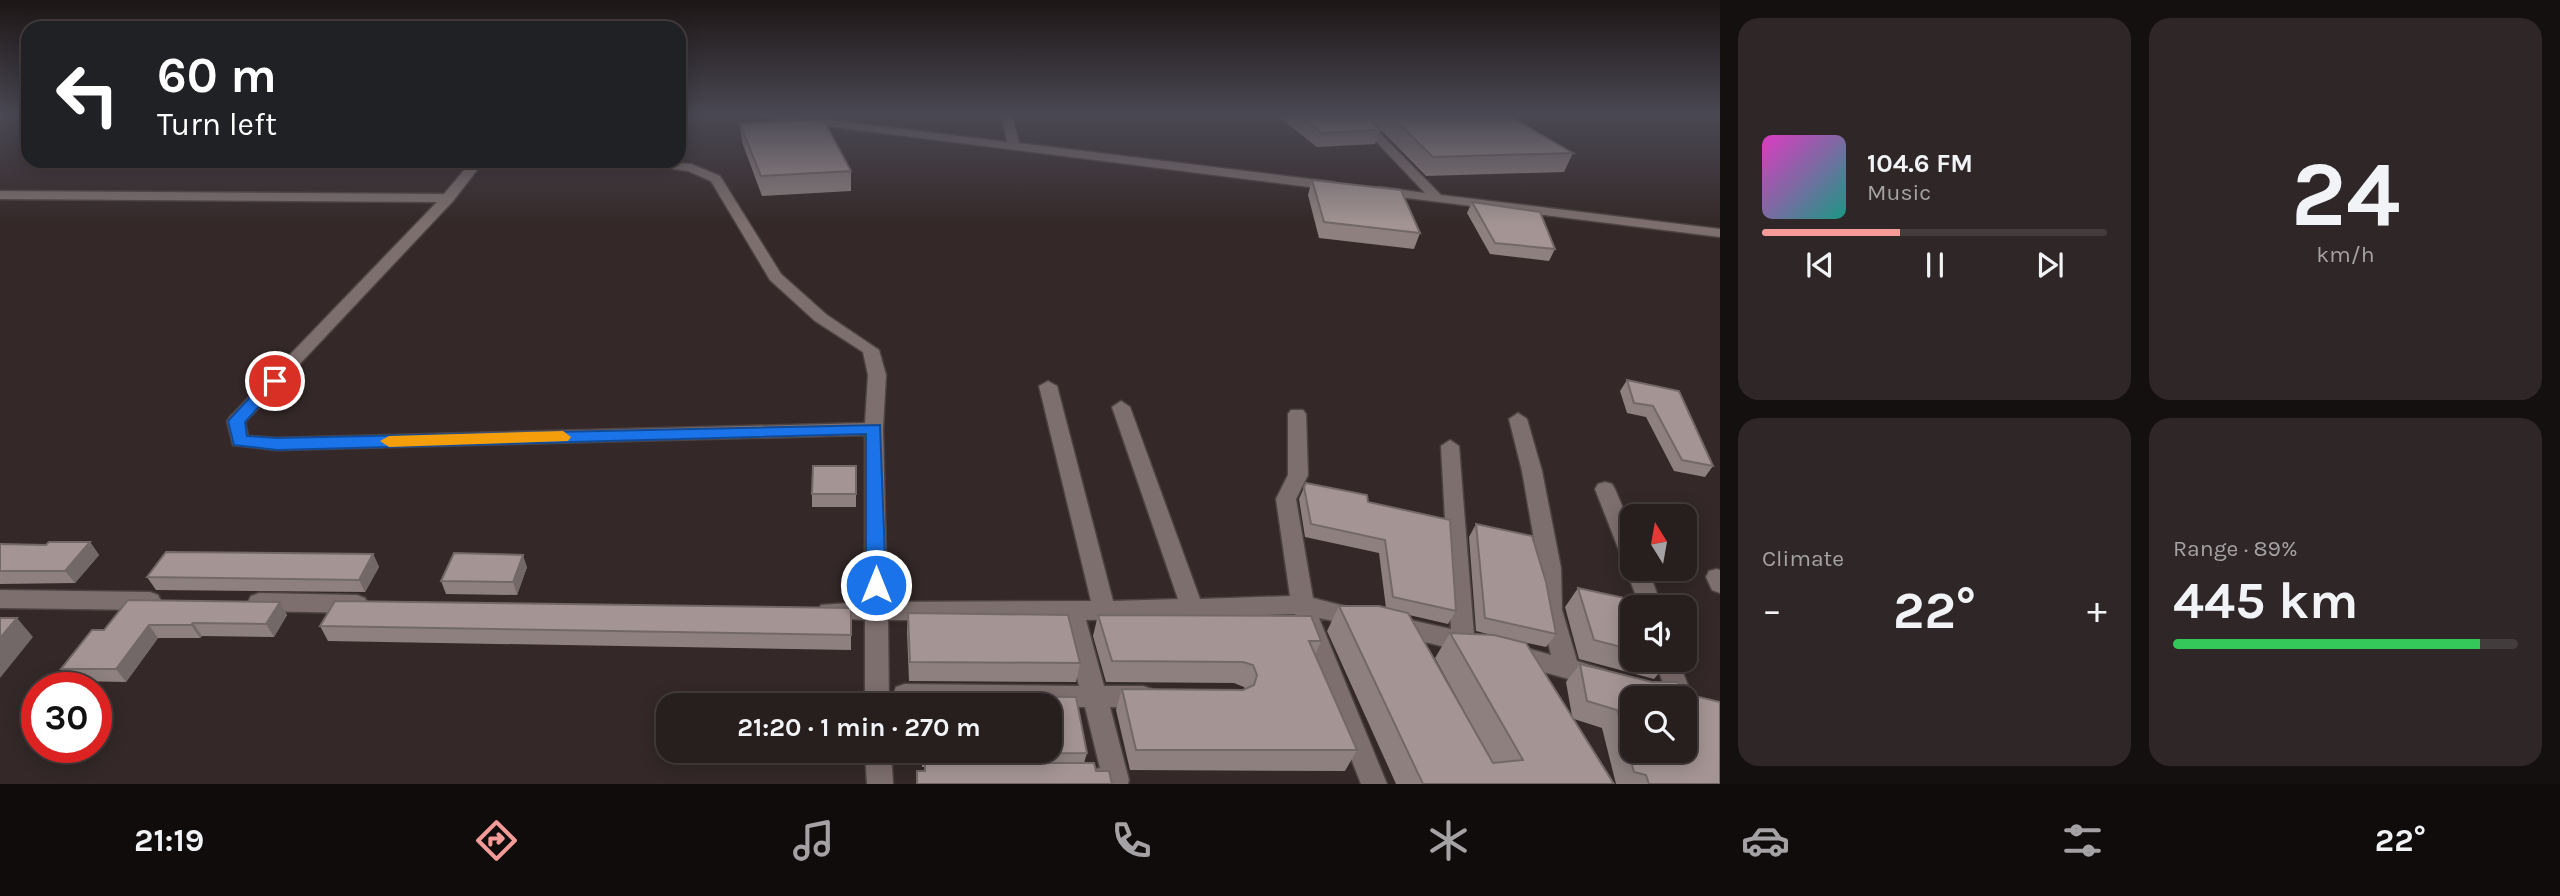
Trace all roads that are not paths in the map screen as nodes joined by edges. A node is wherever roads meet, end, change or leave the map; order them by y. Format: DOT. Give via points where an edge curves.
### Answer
graph roads {
  1 [pos="1067,153"];
  2 [pos="1393,153"];
  3 [pos="686,166"];
  4 [pos="472,168"];
  5 [pos="1354,188"];
  6 [pos="1368,190"];
  7 [pos="0,195"];
  8 [pos="448,198"];
  9 [pos="1437,198"];
  10 [pos="1720,233"];
  11 [pos="1048,386"];
  12 [pos="1121,407"];
  13 [pos="1297,414"];
  14 [pos="1518,419"];
  15 [pos="874,429"];
  16 [pos="1450,446"];
  17 [pos="1605,489"];
  18 [pos="1620,526"];
  19 [pos="0,599"];
  20 [pos="167,601"];
  21 [pos="236,602"];
  22 [pos="376,604"];
  23 [pos="1303,606"];
  24 [pos="1192,608"];
  25 [pos="807,610"];
  26 [pos="1104,610"];
  27 [pos="876,611"];
  28 [pos="1072,611"];
  29 [pos="1404,628"];
  30 [pos="1462,641"];
  31 [pos="1417,652"];
  32 [pos="1567,668"];
  33 [pos="1615,682"];
  34 [pos="877,693"];
  35 [pos="1062,697"];
  36 [pos="1094,697"];
  37 [pos="1164,697"];
  38 [pos="879,763"];
  39 [pos="1062,781"];
  40 [pos="1117,782"];
  41 [pos="880,784"];
  42 [pos="1374,784"];
  1 -- 5 [label="street"];
  2 -- 9 [label="street"];
  3 -- 15 [label="street" via="716,180 775,277 821,318 871,350 877,375"];
  4 -- 8 [label="street"];
  6 -- 9 [label="street"];
  7 -- 8 [label="street"];
  8 -- 15 [label="street" via="236,421 240,441 277,444"];
  9 -- 10 [label="street"];
  11 -- 26 [label="street"];
  12 -- 24 [label="street"];
  13 -- 23 [label="street" via="1298,475 1286,499"];
  14 -- 32 [label="street" via="1550,568 1551,610"];
  15 -- 27 [label="street"];
  16 -- 30 [label="street"];
  17 -- 18 [label="street"];
  19 -- 20 [label="street"];
  21 -- 22 [label="street"];
  23 -- 24 [label="street"];
  23 -- 29 [label="street"];
  23 -- 42 [label="street"];
  24 -- 26 [label="street"];
  25 -- 27 [label="street"];
  26 -- 28 [label="street"];
  27 -- 28 [label="street"];
  27 -- 34 [label="street"];
  28 -- 36 [label="street"];
  29 -- 30 [label="street"];
  29 -- 31 [label="street"];
  30 -- 32 [label="street"];
  32 -- 33 [label="street"];
  35 -- 36 [label="street"];
  36 -- 37 [label="street"];
  36 -- 40 [label="street"];
  38 -- 41 [label="street"];
  39 -- 40 [label="street"];
}
